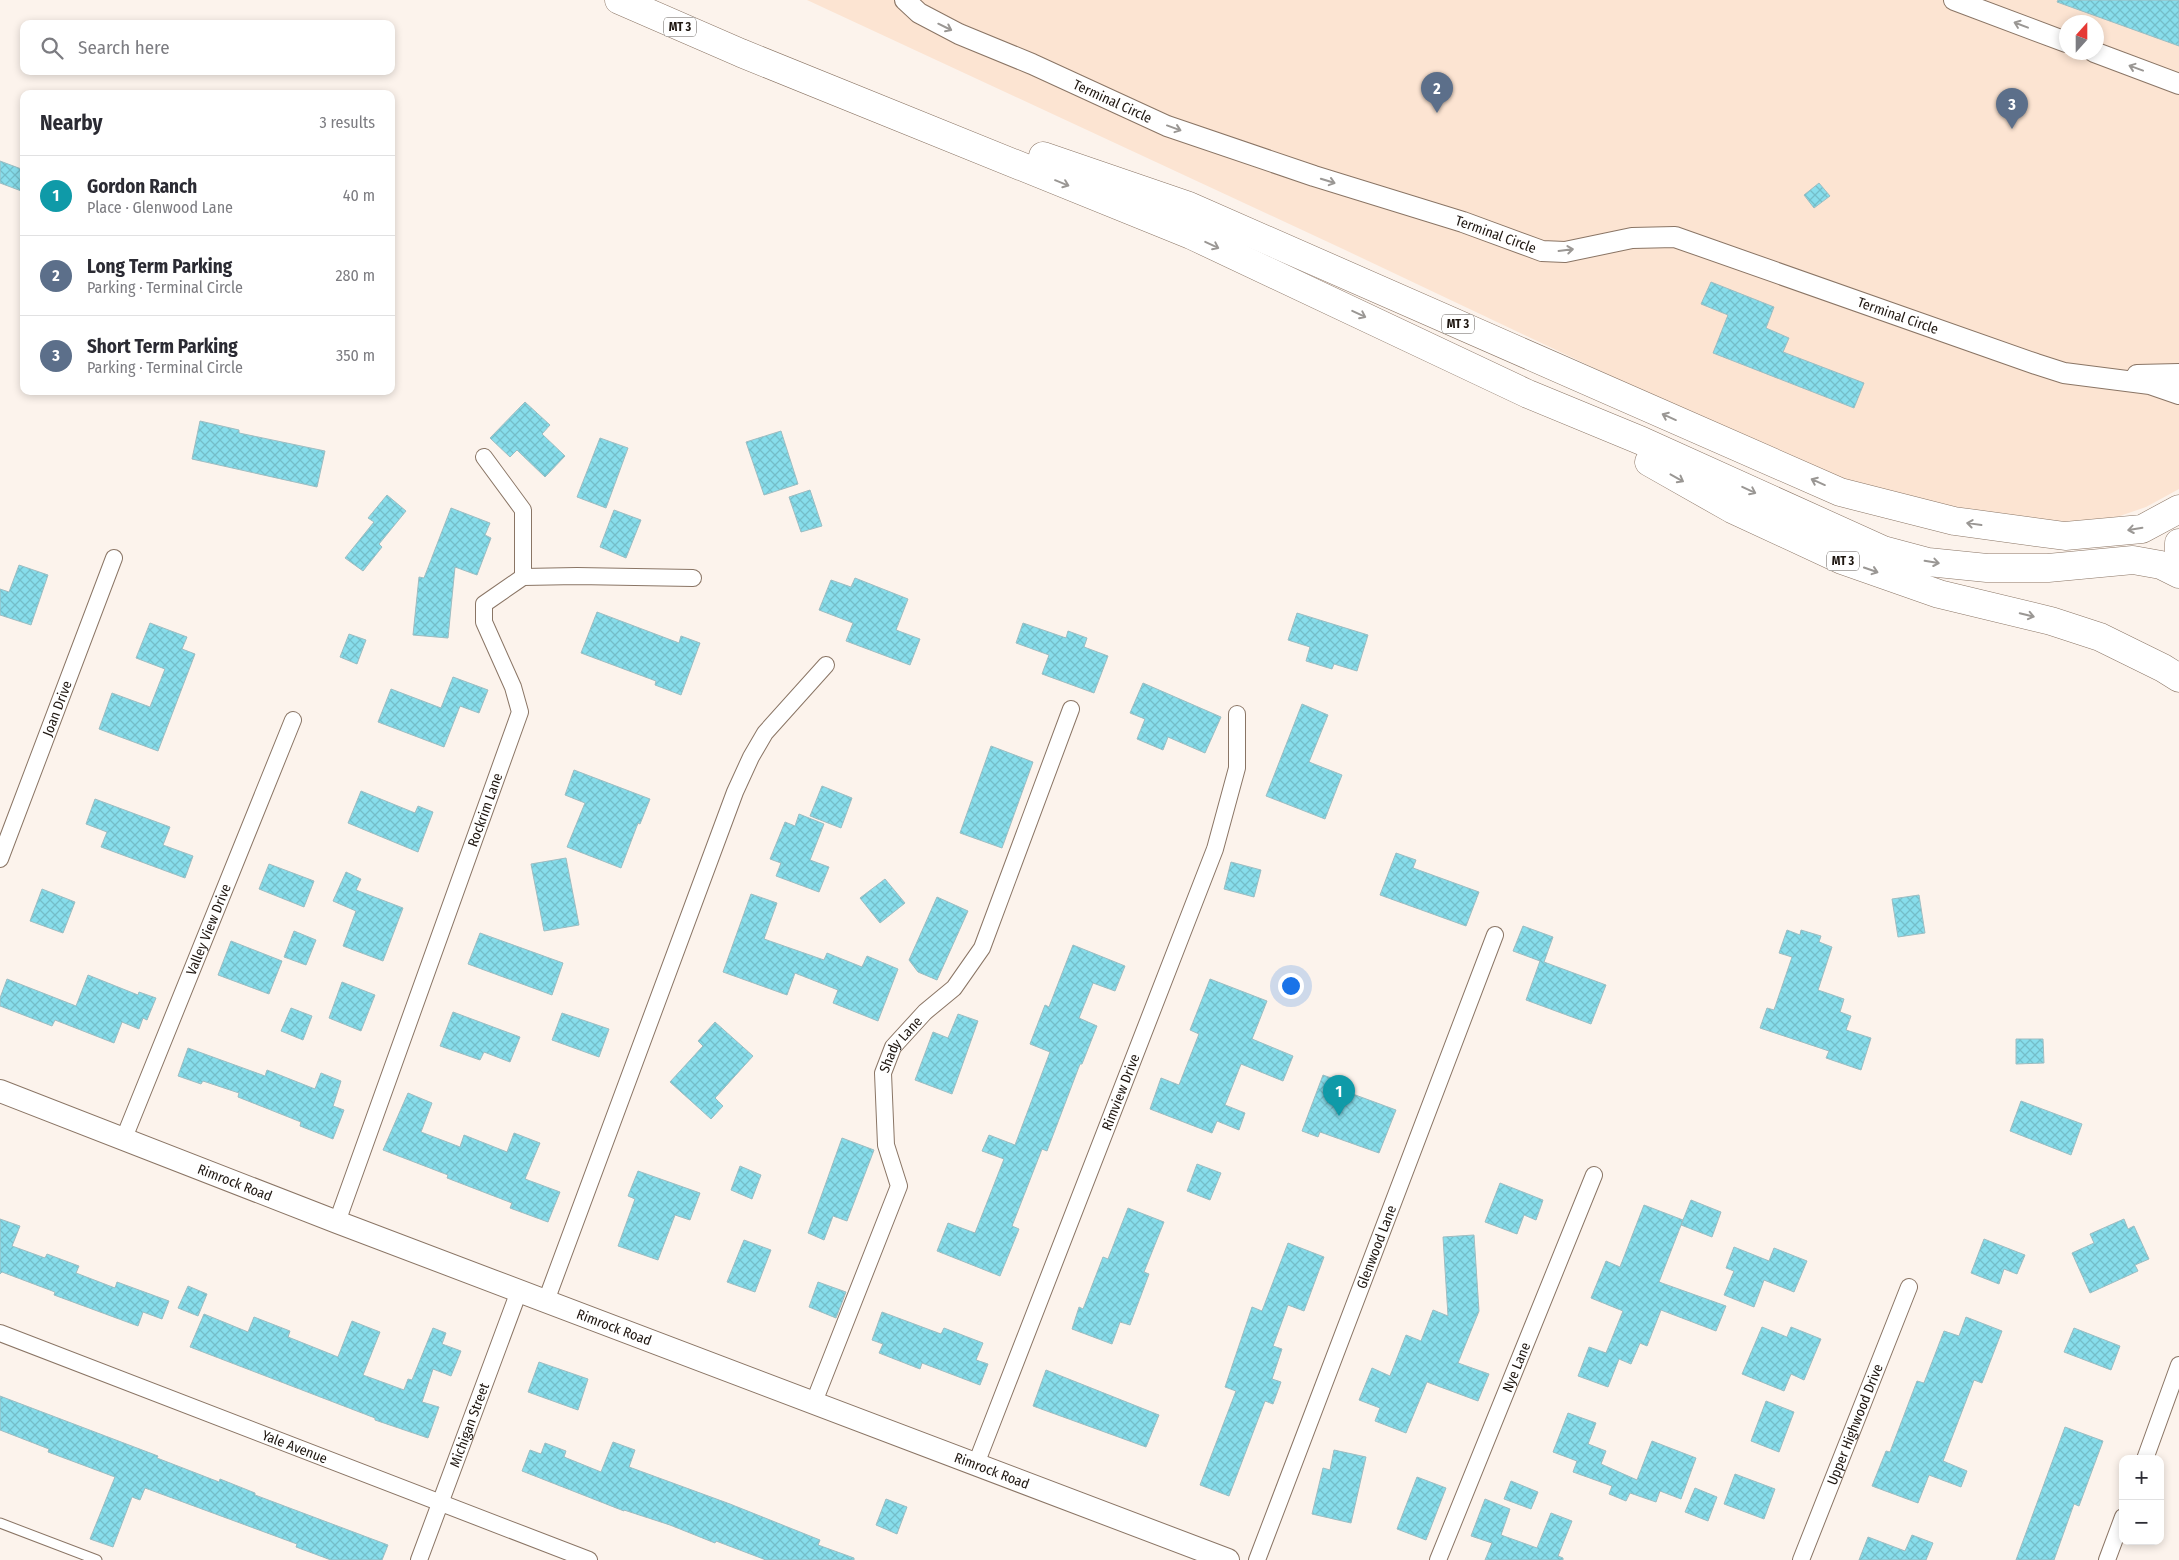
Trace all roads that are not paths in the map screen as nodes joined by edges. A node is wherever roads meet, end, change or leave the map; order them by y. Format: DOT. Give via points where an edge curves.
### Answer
graph roads {
  1 [pos="619,0"];
  2 [pos="905,0"];
  3 [pos="1954,0"];
  4 [pos="2059,39"];
  5 [pos="741,53"];
  6 [pos="2104,56"];
  7 [pos="2179,84"];
  8 [pos="2179,374"];
  9 [pos="2105,378"];
  10 [pos="1528,394"];
  11 [pos="2179,394"];
  12 [pos="484,458"];
  13 [pos="2179,509"];
  14 [pos="2179,543"];
  15 [pos="2179,554"];
  16 [pos="114,558"];
  17 [pos="2179,574"];
  18 [pos="523,577"];
  19 [pos="693,578"];
  20 [pos="826,665"];
  21 [pos="2179,678"];
  22 [pos="1070,709"];
  23 [pos="1237,714"];
  24 [pos="293,720"];
  25 [pos="0,858"];
  26 [pos="1495,935"];
  27 [pos="0,1091"];
  28 [pos="124,1138"];
  29 [pos="1594,1175"];
  30 [pos="337,1222"];
  31 [pos="1909,1288"];
  32 [pos="519,1290"];
  33 [pos="546,1301"];
  34 [pos="0,1333"];
  35 [pos="2179,1365"];
  36 [pos="814,1402"];
  37 [pos="2146,1455"];
  38 [pos="976,1464"];
  39 [pos="441,1503"];
  40 [pos="0,1523"];
  41 [pos="2119,1528"];
  42 [pos="97,1560"];
  43 [pos="419,1560"];
  44 [pos="589,1560"];
  45 [pos="1228,1560"];
  46 [pos="1257,1560"];
  47 [pos="1438,1560"];
  48 [pos="1801,1560"];
  49 [pos="2107,1560"];
  1 -- 5 [label="highway, MT 3"];
  2 -- 9 [label="street, Terminal Circle, one-way" via="919,13 959,34 1167,126 1542,251 1565,252 1632,238 1675,237 2036,364"];
  4 -- 3 [label="street, one-way"];
  5 -- 10 [label="highway, MT 3, one-way" via="1191,235"];
  13 -- 5 [label="highway, MT 3, one-way" via="2142,529 2065,536 1954,521 1840,492 1189,206"];
  7 -- 6 [label="street, one-way"];
  8 -- 9 [label="street, Terminal Circle"];
  9 -- 11 [label="street, Terminal Circle" via="2150,384"];
  10 -- 17 [label="highway, one-way" via="1642,441 1883,550 1928,562 1987,568 2048,568 2133,560 2161,565"];
  10 -- 21 [label="highway, MT 3, one-way" via="1732,509 1842,560 1939,594 2051,621 2100,637"];
  12 -- 18 [label="street" via="523,510"];
  14 -- 15 [label="highway"];
  16 -- 25 [label="street, Joan Drive"];
  18 -- 19 [label="street"];
  18 -- 30 [label="street, Rockrim Lane" via="484,604 484,622 513,687 520,712"];
  20 -- 33 [label="street" via="765,733 735,792"];
  22 -- 36 [label="street, Shady Lane" via="982,948 954,988 925,1012 892,1047 883,1073 886,1145 899,1186"];
  23 -- 38 [label="street, Rimview Drive" via="1237,768 1215,849"];
  24 -- 28 [label="street, Valley View Drive"];
  26 -- 46 [label="street, Glenwood Lane"];
  27 -- 28 [label="main road, Rimrock Road"];
  28 -- 30 [label="main road, Rimrock Road"];
  29 -- 47 [label="street, Nye Lane"];
  30 -- 32 [label="main road, Rimrock Road"];
  31 -- 48 [label="street, Upper Highwood Drive"];
  32 -- 33 [label="main road, Rimrock Road"];
  32 -- 39 [label="street, Michigan Street"];
  33 -- 36 [label="main road, Rimrock Road"];
  34 -- 39 [label="street, Yale Avenue"];
  35 -- 37 [label="street"];
  36 -- 38 [label="main road, Rimrock Road"];
  38 -- 45 [label="main road, Rimrock Road"];
  39 -- 43 [label="street, Michigan Street"];
  39 -- 44 [label="street, Yale Avenue"];
  40 -- 42 [label="lane"];
  41 -- 49 [label="street"];
}
